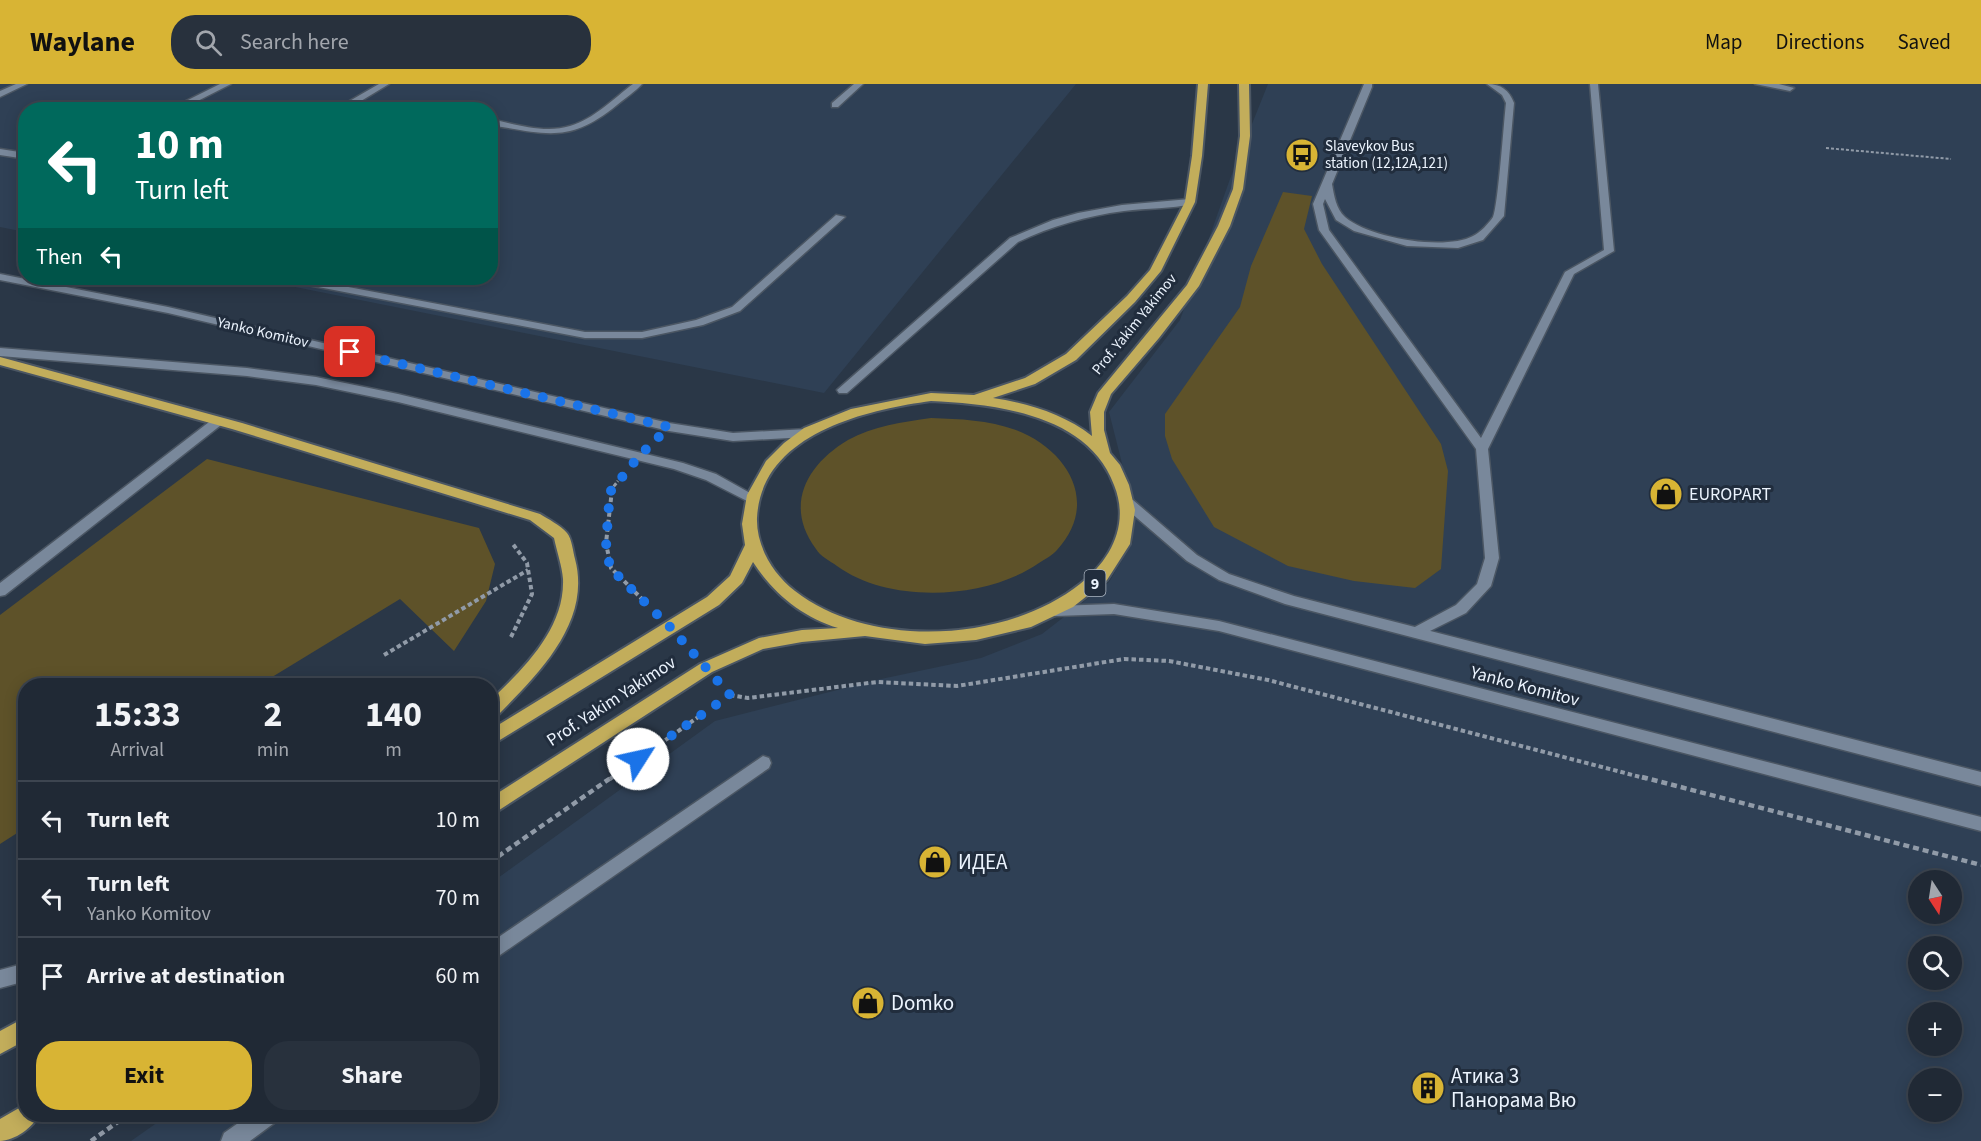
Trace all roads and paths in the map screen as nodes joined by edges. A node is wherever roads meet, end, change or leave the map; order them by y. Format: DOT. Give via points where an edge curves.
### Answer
graph roads {
  1 [pos="23,84"];
  2 [pos="226,84"];
  3 [pos="385,84"];
  4 [pos="638,84"];
  5 [pos="859,84"];
  6 [pos="1203,84"];
  7 [pos="1244,84"];
  8 [pos="1491,84"];
  9 [pos="1594,84"];
  10 [pos="1759,84"];
  11 [pos="1370,85"];
  12 [pos="1790,88"];
  13 [pos="0,94"];
  14 [pos="189,102"];
  15 [pos="352,102"];
  16 [pos="835,105"];
  17 [pos="498,123"];
  18 [pos="1826,148"];
  19 [pos="0,152"];
  20 [pos="18,155"];
  21 [pos="1951,159"];
  22 [pos="1327,184"];
  23 [pos="1190,202"];
  24 [pos="840,217"];
  25 [pos="0,277"];
  26 [pos="18,279"];
  27 [pos="53,285"];
  28 [pos="324,285"];
  29 [pos="0,352"];
  30 [pos="0,361"];
  31 [pos="843,390"];
  32 [pos="976,399"];
  33 [pos="217,422"];
  34 [pos="807,433"];
  35 [pos="1482,449"];
  36 [pos="1103,453"];
  37 [pos="639,456"];
  38 [pos="752,498"];
  39 [pos="1128,503"];
  40 [pos="503,536"];
  41 [pos="752,547"];
  42 [pos="528,570"];
  43 [pos="0,591"];
  44 [pos="1055,611"];
  45 [pos="671,628"];
  46 [pos="869,631"];
  47 [pos="1418,632"];
  48 [pos="507,643"];
  49 [pos="384,655"];
  50 [pos="706,668"];
  51 [pos="730,695"];
  52 [pos="720,702"];
  53 [pos="498,704"];
  54 [pos="710,708"];
  55 [pos="498,735"];
  56 [pos="763,763"];
  57 [pos="1981,779"];
  58 [pos="498,803"];
  59 [pos="1981,824"];
  60 [pos="498,856"];
  61 [pos="1981,865"];
  62 [pos="498,948"];
  63 [pos="18,974"];
  64 [pos="0,979"];
  65 [pos="18,1032"];
  66 [pos="0,1043"];
  67 [pos="18,1121"];
  68 [pos="118,1122"];
  69 [pos="258,1122"];
  70 [pos="0,1133"];
  71 [pos="91,1141"];
  72 [pos="232,1141"];
  1 -- 13 [label="main road"];
  2 -- 14 [label="main road"];
  3 -- 15 [label="main road"];
  4 -- 17 [label="main road" via="582,126 550,131"];
  5 -- 16 [label="main road"];
  6 -- 23 [label="highway, Prof. Yakim Yakimov / 9"];
  7 -- 36 [label="highway, Prof. Yakim Yakimov / 9" via="1245,136 1238,189 1224,226 1193,286 1105,393 1097,412"];
  8 -- 22 [label="main road" via="1506,94 1510,103 1499,216 1479,238 1458,244 1411,244 1358,229 1340,218"];
  9 -- 35 [label="main road" via="1609,251 1570,272"];
  10 -- 12 [label="main road"];
  11 -- 22 [label="main road"];
  18 -- 21 [label="path"];
  19 -- 20 [label="main road"];
  22 -- 35 [label="main road" via="1318,204 1324,230"];
  23 -- 31 [label="main road" via="1097,211 1054,222 1014,240"];
  23 -- 32 [label="highway, Prof. Yakim Yakimov / 9" via="1155,271 1071,357 1030,381"];
  24 -- 28 [label="main road" via="736,309 699,324 642,335 585,335"];
  25 -- 26 [label="main road, Yanko Komitov"];
  27 -- 34 [label="main road, Yanko Komitov" via="669,427 733,437"];
  29 -- 37 [label="main road" via="316,381"];
  30 -- 33 [label="highway"];
  32 -- 34 [label="highway, 9" via="931,397 886,403 844,415"];
  32 -- 36 [label="highway, 9" via="1024,408 1066,426"];
  33 -- 43 [label="main road"];
  33 -- 53 [label="highway" via="505,508 535,518 561,536 571,580 567,607 553,639 532,669"];
  34 -- 38 [label="highway, 9" via="782,452 763,474"];
  35 -- 47 [label="main road" via="1492,558 1484,586 1461,609"];
  36 -- 39 [label="highway, 9" via="1119,475"];
  37 -- 38 [label="main road" via="711,477"];
  37 -- 45 [label="path" via="610,492 610,568"];
  38 -- 41 [label="highway, 9"];
  39 -- 44 [label="highway, 9" via="1127,532 1114,561 1090,588"];
  39 -- 47 [label="main road, Yanko Komitov" via="1192,558 1224,577 1290,600"];
  40 -- 42 [label="path" via="527,563"];
  41 -- 45 [label="highway, Prof. Yakim Yakimov" via="736,579 713,601"];
  41 -- 46 [label="highway, 9" via="768,574 793,598 827,618"];
  42 -- 48 [label="path" via="532,594"];
  42 -- 49 [label="path"];
  44 -- 46 [label="highway, 9" via="1013,627 966,637 917,638"];
  44 -- 59 [label="main road, Yanko Komitov" via="1114,609 1219,626"];
  45 -- 55 [label="highway, Prof. Yakim Yakimov"];
  46 -- 50 [label="highway, Prof. Yakim Yakimov / 9" via="801,636 759,644"];
  47 -- 57 [label="main road, Yanko Komitov"];
  50 -- 51 [label="path"];
  50 -- 58 [label="highway, Prof. Yakim Yakimov / 9"];
  51 -- 52 [label="path"];
  51 -- 61 [label="path" via="748,698 877,682 957,686 1104,660 1169,661 1268,680"];
  54 -- 60 [label="path"];
  56 -- 62 [label="main road"];
  63 -- 64 [label="main road"];
  65 -- 66 [label="highway"];
  67 -- 70 [label="highway"];
  68 -- 71 [label="path"];
  69 -- 72 [label="main road"];
}
